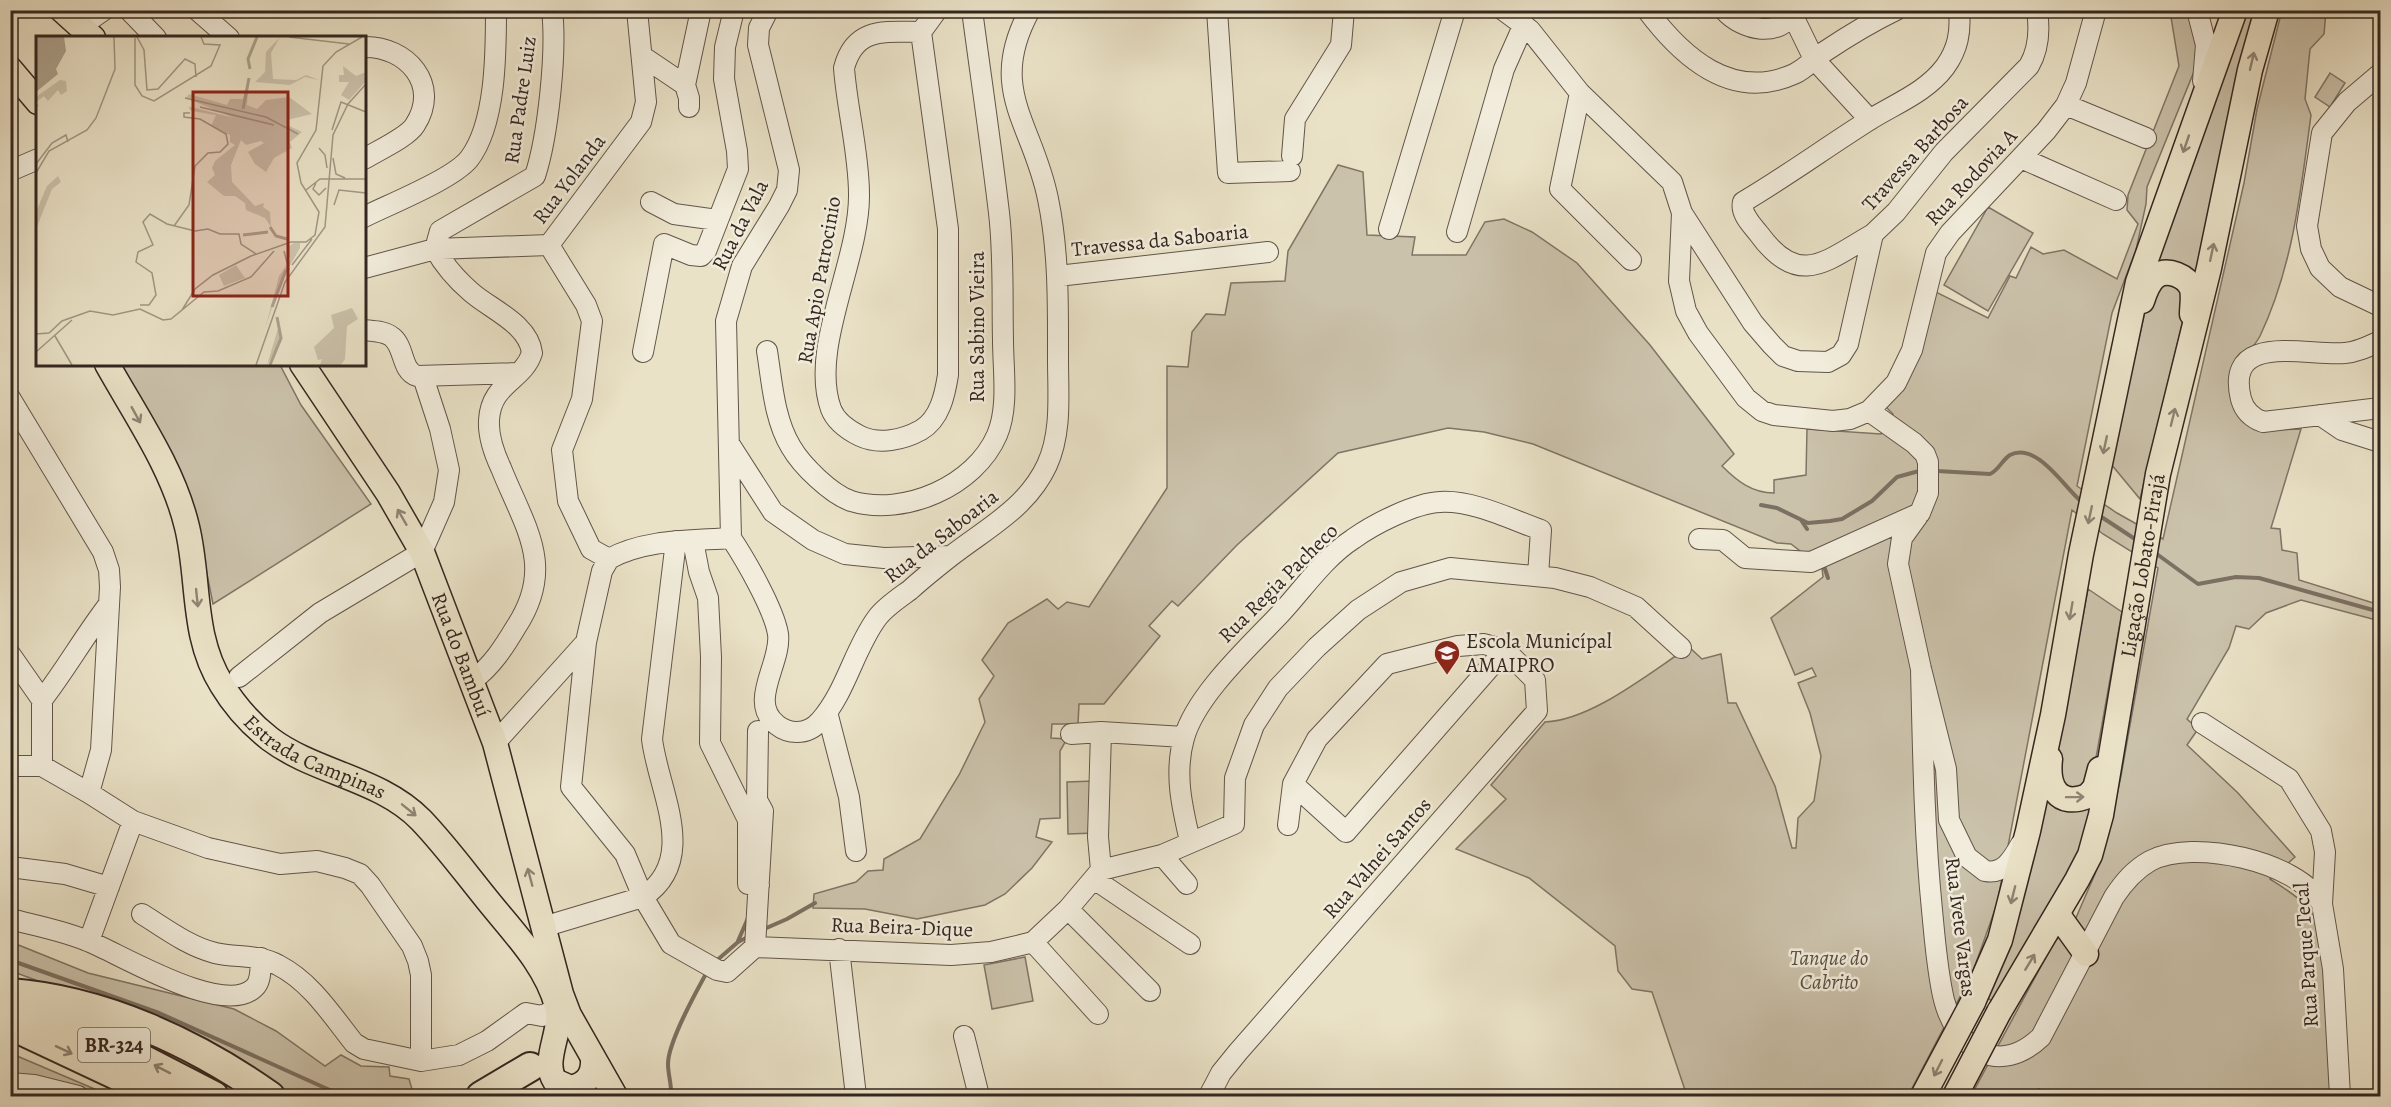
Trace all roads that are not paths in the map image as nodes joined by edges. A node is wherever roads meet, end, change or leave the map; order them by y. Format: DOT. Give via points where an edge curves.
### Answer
graph roads {
  1 [pos="62,10"];
  2 [pos="104,10"];
  3 [pos="129,10"];
  4 [pos="197,10"];
  5 [pos="496,10"];
  6 [pos="552,10"];
  7 [pos="638,10"];
  8 [pos="701,10"];
  9 [pos="734,10"];
  10 [pos="768,10"];
  11 [pos="937,10"];
  12 [pos="972,10"];
  13 [pos="1030,10"];
  14 [pos="1217,10"];
  15 [pos="1344,10"];
  16 [pos="1455,10"];
  17 [pos="1503,10"];
  18 [pos="1647,10"];
  19 [pos="1724,10"];
  20 [pos="1896,10"];
  21 [pos="1959,10"];
  22 [pos="2037,10"];
  23 [pos="2096,10"];
  24 [pos="2197,10"];
  25 [pos="2235,10"];
  26 [pos="2267,10"];
  27 [pos="1794,13"];
  28 [pos="1524,24"];
  29 [pos="87,32"];
  30 [pos="921,32"];
  31 [pos="154,36"];
  32 [pos="227,36"];
  33 [pos="366,47"];
  34 [pos="642,56"];
  35 [pos="1814,59"];
  36 [pos="10,69"];
  37 [pos="2380,74"];
  38 [pos="685,85"];
  39 [pos="1580,93"];
  40 [pos="36,100"];
  41 [pos="2066,105"];
  42 [pos="689,107"];
  43 [pos="2197,110"];
  44 [pos="1870,120"];
  45 [pos="2146,138"];
  46 [pos="366,158"];
  47 [pos="2021,158"];
  48 [pos="36,160"];
  49 [pos="10,171"];
  50 [pos="2116,200"];
  51 [pos="651,202"];
  52 [pos="1682,213"];
  53 [pos="366,216"];
  54 [pos="717,220"];
  55 [pos="1389,229"];
  56 [pos="1456,232"];
  57 [pos="1873,234"];
  58 [pos="549,245"];
  59 [pos="435,249"];
  60 [pos="1268,252"];
  61 [pos="1631,260"];
  62 [pos="366,267"];
  63 [pos="1058,276"];
  64 [pos="2380,306"];
  65 [pos="366,330"];
  66 [pos="2380,340"];
  67 [pos="2189,350"];
  68 [pos="767,351"];
  69 [pos="643,352"];
  70 [pos="108,366"];
  71 [pos="303,366"];
  72 [pos="2121,372"];
  73 [pos="519,373"];
  74 [pos="423,377"];
  75 [pos="10,398"];
  76 [pos="2380,408"];
  77 [pos="1869,411"];
  78 [pos="2320,415"];
  79 [pos="727,441"];
  80 [pos="2380,442"];
  81 [pos="1920,513"];
  82 [pos="731,538"];
  83 [pos="1699,539"];
  84 [pos="685,541"];
  85 [pos="422,552"];
  86 [pos="951,556"];
  87 [pos="609,559"];
  88 [pos="1538,576"];
  89 [pos="110,604"];
  90 [pos="586,642"];
  91 [pos="1681,648"];
  92 [pos="1505,650"];
  93 [pos="10,654"];
  94 [pos="1921,669"];
  95 [pos="239,676"];
  96 [pos="473,680"];
  97 [pos="2119,697"];
  98 [pos="42,700"];
  99 [pos="827,712"];
  100 [pos="2053,715"];
  101 [pos="2202,723"];
  102 [pos="758,731"];
  103 [pos="1101,732"];
  104 [pos="1071,734"];
  105 [pos="1184,737"];
  106 [pos="495,743"];
  107 [pos="10,766"];
  108 [pos="42,766"];
  109 [pos="1293,784"];
  110 [pos="89,793"];
  111 [pos="132,821"];
  112 [pos="1288,825"];
  113 [pos="2028,831"];
  114 [pos="1190,841"];
  115 [pos="856,851"];
  116 [pos="1162,855"];
  117 [pos="10,867"];
  118 [pos="1098,874"];
  119 [pos="1187,884"];
  120 [pos="755,885"];
  121 [pos="109,887"];
  122 [pos="643,897"];
  123 [pos="2322,904"];
  124 [pos="1068,909"];
  125 [pos="142,914"];
  126 [pos="2058,915"];
  127 [pos="10,919"];
  128 [pos="544,931"];
  129 [pos="755,937"];
  130 [pos="89,941"];
  131 [pos="521,942"];
  132 [pos="1033,942"];
  133 [pos="1190,944"];
  134 [pos="839,949"];
  135 [pos="2086,954"];
  136 [pos="261,958"];
  137 [pos="1150,991"];
  138 [pos="10,993"];
  139 [pos="10,1000"];
  140 [pos="1098,1014"];
  141 [pos="558,1019"];
  142 [pos="10,1025"];
  143 [pos="964,1036"];
  144 [pos="593,1059"];
  145 [pos="421,1061"];
  146 [pos="530,1067"];
  147 [pos="10,1083"];
  148 [pos="78,1096"];
  149 [pos="160,1096"];
  150 [pos="214,1096"];
  151 [pos="270,1096"];
  152 [pos="481,1096"];
  153 [pos="504,1096"];
  154 [pos="615,1096"];
  155 [pos="856,1096"];
  156 [pos="979,1096"];
  157 [pos="1209,1096"];
  158 [pos="1923,1096"];
  159 [pos="1955,1096"];
  160 [pos="2340,1096"];
  1 -- 29 [label="main road"];
  2 -- 29 [label="street"];
  3 -- 31 [label="street"];
  4 -- 32 [label="street"];
  5 -- 53 [label="street" via="491,97 480,139 469,159 453,172"];
  6 -- 59 [label="street, Rua Padre Luiz" via="555,36 535,176 440,231"];
  7 -- 34 [label="street, Rua Yolanda"];
  8 -- 38 [label="street"];
  9 -- 54 [label="street" via="725,47 724,79 738,169"];
  10 -- 79 [label="street, Rua da Vala" via="759,28 758,45 789,180 779,206 742,266 728,313"];
  11 -- 30 [label="street"];
  12 -- 68 [label="street, Rua Sabino Vieira" via="999,215 1004,401 997,434 982,459 956,483 922,498 886,506 850,500 816,478 791,447 776,409"];
  13 -- 63 [label="street, Rua da Saboaria" via="1019,29 1010,66 1013,97 1048,199"];
  14 -- 15 [label="street" via="1228,173 1291,163 1295,118 1341,45"];
  16 -- 55 [label="street"];
  17 -- 28 [label="street, Rua Rodovia A"];
  18 -- 35 [label="street" via="1686,55 1722,78 1759,82 1780,79"];
  19 -- 27 [label="street" via="1752,28 1781,27"];
  20 -- 35 [label="street"];
  21 -- 44 [label="street" via="1960,30 1946,67 1929,86"];
  22 -- 57 [label="street, Travessa Barbosa" via="2036,55 2029,66 1944,152"];
  23 -- 41 [label="street, Rua Rodovia A"];
  24 -- 43 [label="street" via="2206,45"];
  25 -- 43 [label="main road"];
  67 -- 26 [label="main road, Ligação Lobato-Pirajá, one-way" via="2250,70"];
  27 -- 35 [label="street"];
  28 -- 39 [label="street, Rua Rodovia A"];
  28 -- 56 [label="street" via="1504,69"];
  30 -- 30 [label="street, Rua Apio Patrocinio" via="948,229 948,375 945,395 925,428 909,437 887,441 864,438 846,429 832,410 826,378 828,343 849,264 860,194 844,68 848,52 860,39 875,33"];
  33 -- 46 [label="street" via="382,47 400,55 417,73 424,93 422,112 414,128"];
  34 -- 38 [label="street"];
  34 -- 58 [label="street, Rua Yolanda" via="646,102 641,122"];
  35 -- 44 [label="street"];
  36 -- 40 [label="main road"];
  37 -- 64 [label="street" via="2348,102 2322,133 2307,226 2320,268 2340,287"];
  38 -- 42 [label="street"];
  39 -- 52 [label="street, Rua Rodovia A" via="1672,182"];
  39 -- 61 [label="street" via="1560,189"];
  41 -- 45 [label="street"];
  41 -- 47 [label="street, Rua Rodovia A"];
  43 -- 72 [label="main road, one-way" via="2138,282"];
  44 -- 57 [label="street" via="1742,206 1772,252 1785,262 1803,267 1820,264"];
  47 -- 50 [label="street"];
  47 -- 77 [label="street, Rua Rodovia A" via="1936,253 1908,361 1889,393"];
  48 -- 49 [label="street"];
  51 -- 54 [label="street" via="674,214"];
  52 -- 57 [label="street, Travessa Barbosa" via="1753,323 1784,356 1798,361 1828,362 1841,355 1848,344"];
  52 -- 77 [label="street, Rua Rodovia A" via="1679,281 1686,311 1746,398 1762,411 1786,416 1842,421"];
  54 -- 69 [label="street" via="701,256 664,244"];
  58 -- 59 [label="street"];
  58 -- 87 [label="street, Rua Yolanda" via="586,304 592,321 582,399 562,450 568,501 591,549"];
  59 -- 62 [label="street"];
  59 -- 73 [label="street" via="472,293 528,338 532,353"];
  60 -- 63 [label="street, Travessa da Saboaria"];
  63 -- 86 [label="street, Rua da Saboaria" via="1058,432 1049,462 1025,500"];
  65 -- 74 [label="street" via="392,337 409,372"];
  66 -- 78 [label="street" via="2346,353 2265,352 2253,355 2246,363 2240,376 2240,397 2256,419 2268,422"];
  67 -- 72 [label="main road" via="2192,288 2179,276 2164,273 2150,282 2145,291"];
  97 -- 67 [label="main road, Ligação Lobato-Pirajá, one-way" via="2158,474"];
  70 -- 131 [label="main road, Estrada Campinas, one-way" via="175,489 191,544 202,642 231,699 271,740 373,788 410,810"];
  85 -- 71 [label="main road, Rua do Bambuí, one-way" via="388,493"];
  72 -- 100 [label="main road, one-way" via="2081,554"];
  73 -- 74 [label="street"];
  73 -- 96 [label="street" via="500,389 492,402 489,428 495,455 535,553 536,582 525,614 500,653"];
  74 -- 85 [label="street" via="449,470 444,502"];
  75 -- 89 [label="street" via="103,552 109,570"];
  76 -- 78 [label="street"];
  77 -- 81 [label="street" via="1925,454 1928,493"];
  78 -- 80 [label="street" via="2342,430"];
  79 -- 82 [label="street, Rua da Vala"];
  79 -- 86 [label="street" via="773,512 813,540 845,554 884,558"];
  81 -- 83 [label="street" via="1811,562 1745,558 1723,540"];
  81 -- 94 [label="street, Rua Ivete Vargas" via="1902,538 1898,564"];
  82 -- 84 [label="street"];
  82 -- 99 [label="street, Rua da Saboaria" via="743,555 778,635 764,698 770,718 795,732 813,728"];
  84 -- 87 [label="street" via="629,549"];
  84 -- 120 [label="street" via="708,598 710,743 748,820 748,884"];
  84 -- 122 [label="street" via="652,739 675,843 669,868 654,890"];
  85 -- 95 [label="street" via="320,613"];
  85 -- 96 [label="main road, Rua do Bambuí"];
  86 -- 99 [label="street, Rua da Saboaria" via="878,616"];
  87 -- 90 [label="street" via="602,571"];
  88 -- 91 [label="street" via="1590,587 1636,607"];
  88 -- 105 [label="street, Rua Regia Pacheco" via="1541,530 1471,506 1441,502 1377,524 1322,566 1234,662 1200,706"];
  88 -- 114 [label="street" via="1450,568 1401,582 1359,610 1278,688 1254,725 1235,778 1234,824"];
  89 -- 98 [label="street"];
  89 -- 110 [label="street" via="101,750"];
  90 -- 106 [label="street"];
  90 -- 122 [label="street" via="571,787 625,854"];
  92 -- 109 [label="street" via="1484,644 1458,646 1387,664 1317,739"];
  92 -- 109 [label="street" via="1346,832"];
  92 -- 157 [label="street, Rua Valnei Santos" via="1535,680 1537,711 1238,1052"];
  93 -- 98 [label="street"];
  94 -- 113 [label="street, Rua Ivete Vargas" via="1946,769 1949,820 1967,857 1985,871 1996,872 2013,857"];
  94 -- 135 [label="street, Rua Ivete Vargas" via="1927,844 1935,938 1945,1002 1960,1036 1971,1047 1995,1056 2007,1056 2032,1045 2047,1028"];
  96 -- 106 [label="main road, Rua do Bambuí"];
  100 -- 97 [label="main road, one-way" via="2050,783 2060,795 2081,799 2095,788"];
  97 -- 126 [label="main road, Ligação Lobato-Pirajá" via="2101,815 2090,855"];
  98 -- 108 [label="street"];
  99 -- 115 [label="street" via="849,797"];
  100 -- 113 [label="main road"];
  101 -- 123 [label="street, Rua Parque Tecal" via="2295,784 2324,842"];
  102 -- 120 [label="street" via="758,800 763,811"];
  103 -- 104 [label="street"];
  103 -- 105 [label="street"];
  103 -- 118 [label="street"];
  105 -- 114 [label="street, Rua Regia Pacheco" via="1179,791"];
  128 -- 106 [label="main road, Rua do Bambuí, one-way"];
  107 -- 108 [label="street"];
  108 -- 110 [label="street"];
  109 -- 112 [label="street"];
  110 -- 111 [label="street"];
  111 -- 121 [label="street"];
  111 -- 145 [label="street" via="208,848 280,864 317,861 360,874 412,946 418,961"];
  113 -- 158 [label="main road, one-way, bridge" via="2000,940 1973,1002"];
  114 -- 116 [label="street"];
  116 -- 118 [label="street"];
  116 -- 119 [label="street"];
  117 -- 121 [label="street" via="65,874"];
  118 -- 124 [label="street"];
  118 -- 133 [label="street"];
  120 -- 129 [label="street"];
  121 -- 130 [label="street"];
  122 -- 128 [label="street"];
  122 -- 129 [label="street" via="671,944 712,967 731,970"];
  123 -- 135 [label="street, Rua Ivete Vargas" via="2301,880 2265,863 2206,854 2168,855 2151,860 2125,881"];
  123 -- 160 [label="street, Rua Parque Tecal" via="2332,969"];
  124 -- 132 [label="street"];
  124 -- 137 [label="street"];
  125 -- 136 [label="street" via="193,946"];
  126 -- 135 [label="main road"];
  159 -- 126 [label="main road, Ligação Lobato-Pirajá, one-way, bridge" via="1999,1012"];
  127 -- 130 [label="street"];
  128 -- 131 [label="main road" via="537,946"];
  128 -- 144 [label="main road, Rua do Bambuí" via="569,1015"];
  129 -- 134 [label="street, Rua Beira-Dique"];
  130 -- 136 [label="street" via="187,987 221,994 254,988 259,980"];
  131 -- 141 [label="main road, Estrada Campinas" via="547,982"];
  132 -- 134 [label="street, Rua Beira-Dique" via="972,954"];
  132 -- 140 [label="street"];
  134 -- 155 [label="street"];
  136 -- 145 [label="street" via="278,964 307,985 358,1047"];
  138 -- 151 [label="highway" via="40,995 100,1010 181,1044"];
  150 -- 139 [label="highway, BR-324, one-way" via="120,1047"];
  141 -- 144 [label="main road" via="550,1068 555,1081 570,1088 585,1082 593,1072"];
  141 -- 145 [label="street" via="526,1013 487,1041 459,1055"];
  141 -- 146 [label="main road"];
  142 -- 149 [label="highway, BR-324, one-way"];
  143 -- 156 [label="street"];
  144 -- 154 [label="main road"];
  146 -- 152 [label="highway"];
  146 -- 153 [label="main road"];
  147 -- 148 [label="street"];
}
